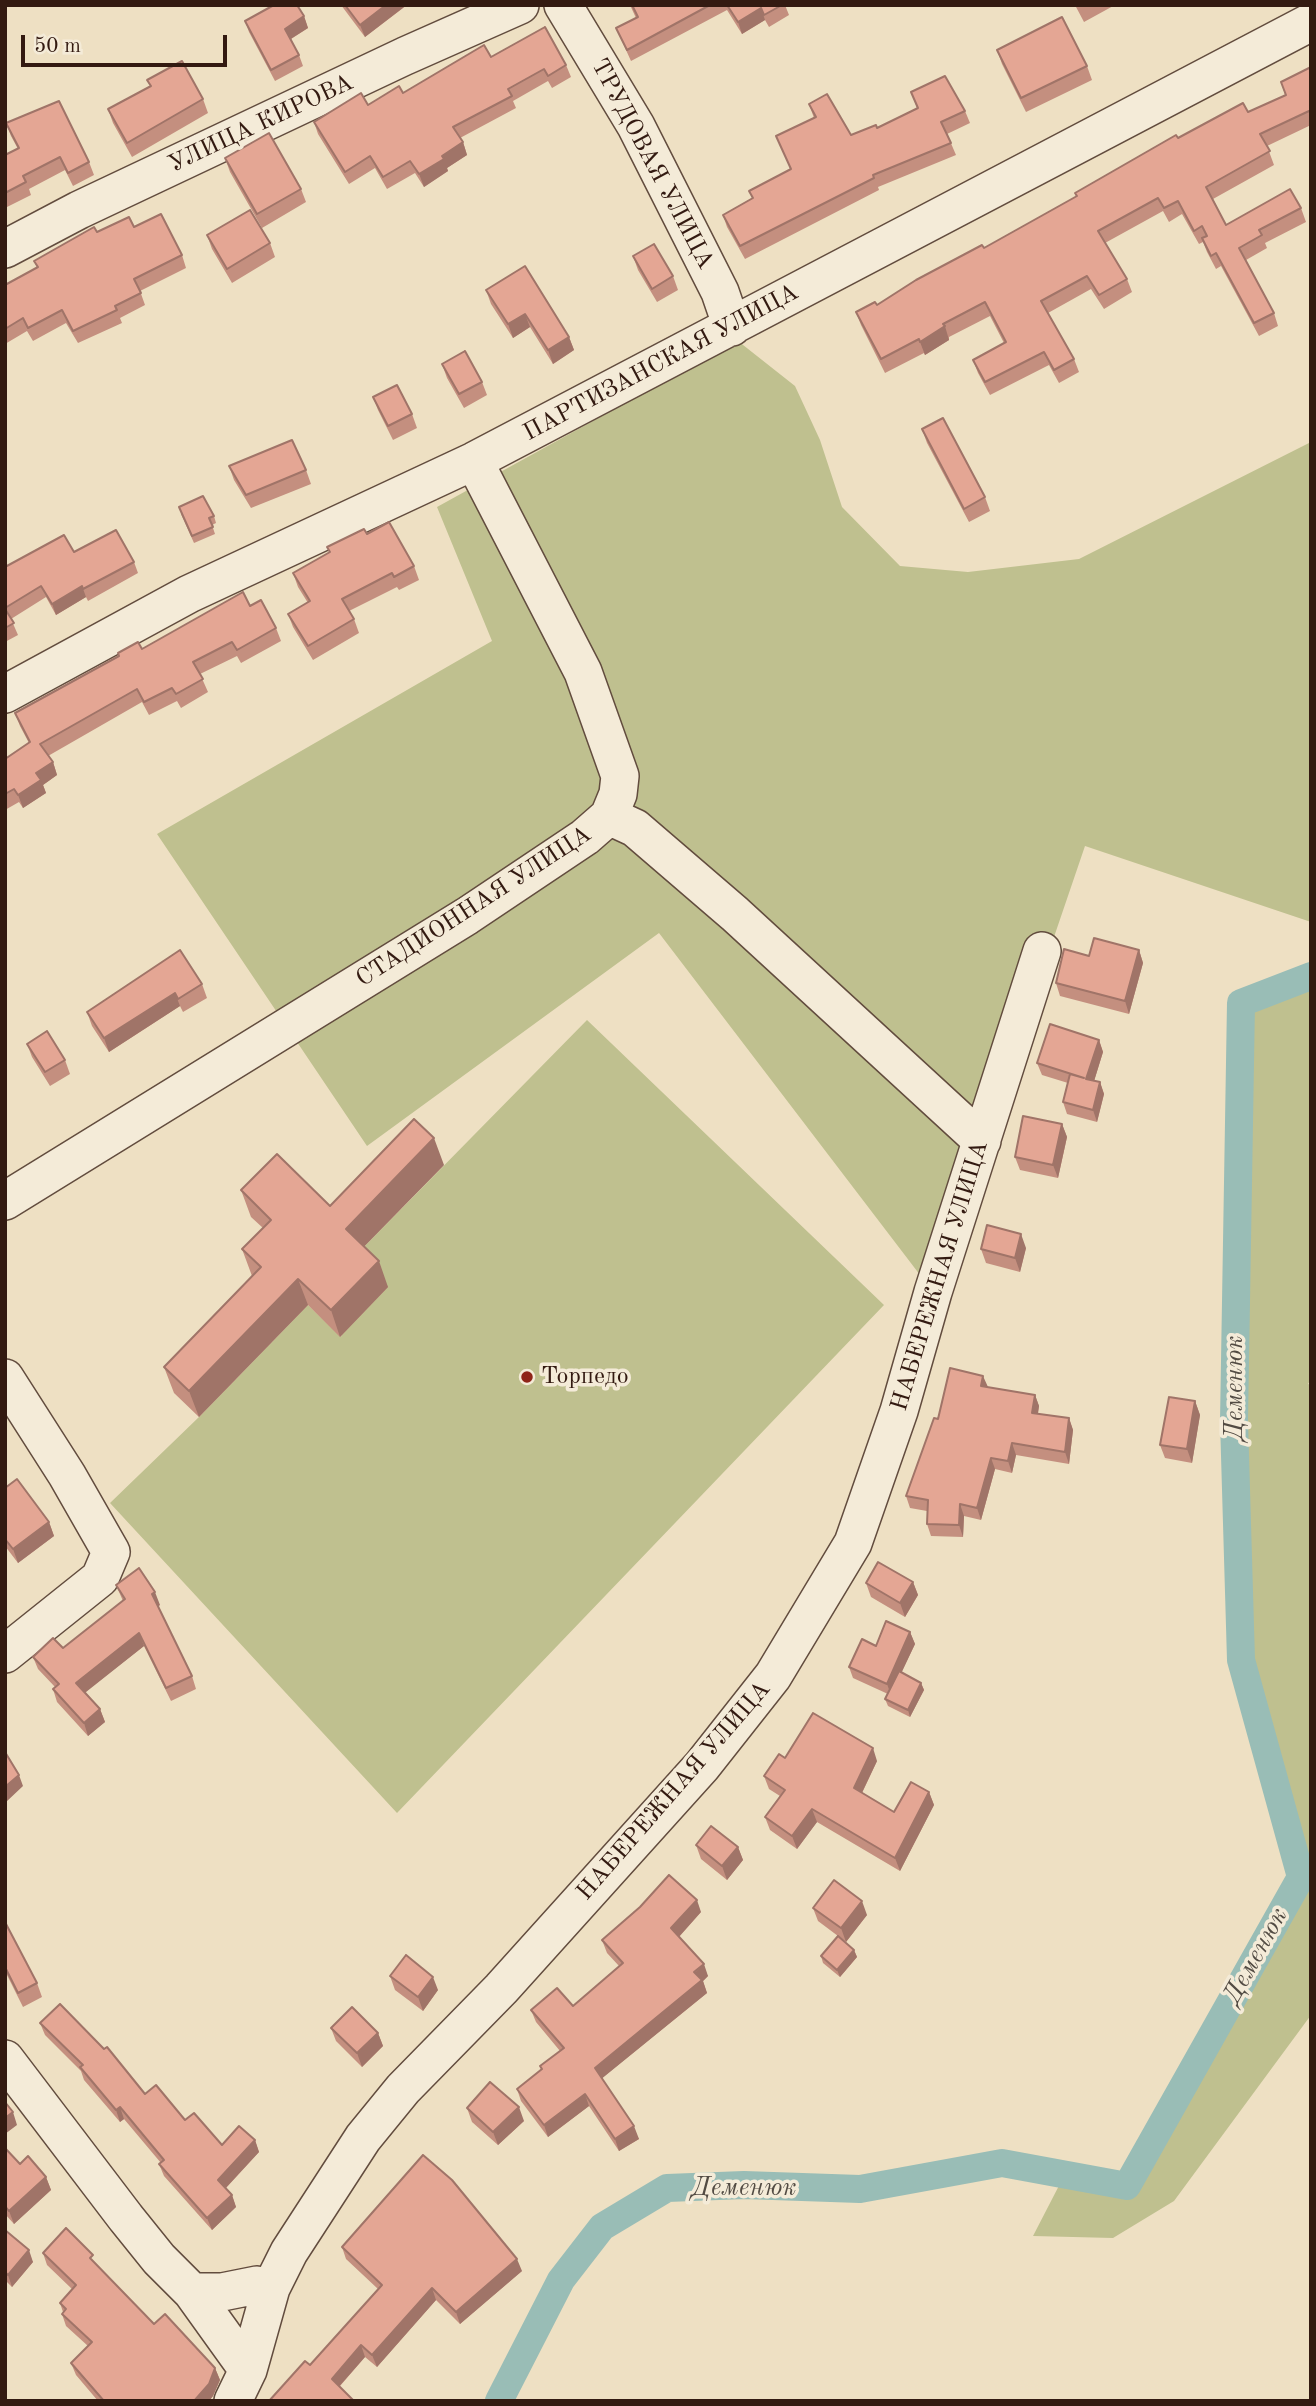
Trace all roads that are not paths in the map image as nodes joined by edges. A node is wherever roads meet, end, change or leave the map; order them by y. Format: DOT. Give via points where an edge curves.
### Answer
graph roads {
  1 [pos="520,5"];
  2 [pos="563,5"];
  3 [pos="1311,22"];
  4 [pos="5,249"];
  5 [pos="732,327"];
  6 [pos="474,461"];
  7 [pos="5,694"];
  8 [pos="609,816"];
  9 [pos="1041,951"];
  10 [pos="982,1141"];
  11 [pos="5,1201"];
  12 [pos="5,1378"];
  13 [pos="5,1654"];
  14 [pos="5,2059"];
  15 [pos="271,2288"];
  16 [pos="192,2291"];
  17 [pos="241,2386"];
  1 -- 4 [label="street, УЛИЦА КИРОВА" via="79,210"];
  2 -- 5 [label="street, ТРУДОВАЯ УЛИЦА" via="636,126 720,292"];
  3 -- 5 [label="street, ПАРТИЗАНСКАЯ УЛИЦА"];
  5 -- 6 [label="street, ПАРТИЗАНСКАЯ УЛИЦА"];
  6 -- 7 [label="street, ПАРТИЗАНСКАЯ УЛИЦА" via="189,594"];
  6 -- 8 [label="street, СТАДИОННАЯ УЛИЦА" via="583,672 620,776"];
  8 -- 10 [label="street" via="635,828 715,897"];
  8 -- 11 [label="street, СТАДИОННАЯ УЛИЦА" via="467,916"];
  9 -- 10 [label="street, НАБЕРЕЖНАЯ УЛИЦА"];
  10 -- 15 [label="street, НАБЕРЕЖНАЯ УЛИЦА" via="853,1543 809,1619 772,1676 702,1766 363,2138"];
  12 -- 13 [label="street" via="111,1552 100,1578"];
  14 -- 16 [label="street" via="159,2259"];
  15 -- 16 [label="street"];
  15 -- 17 [label="street, НАБЕРЕЖНАЯ УЛИЦА"];
  16 -- 17 [label="street"];
}
